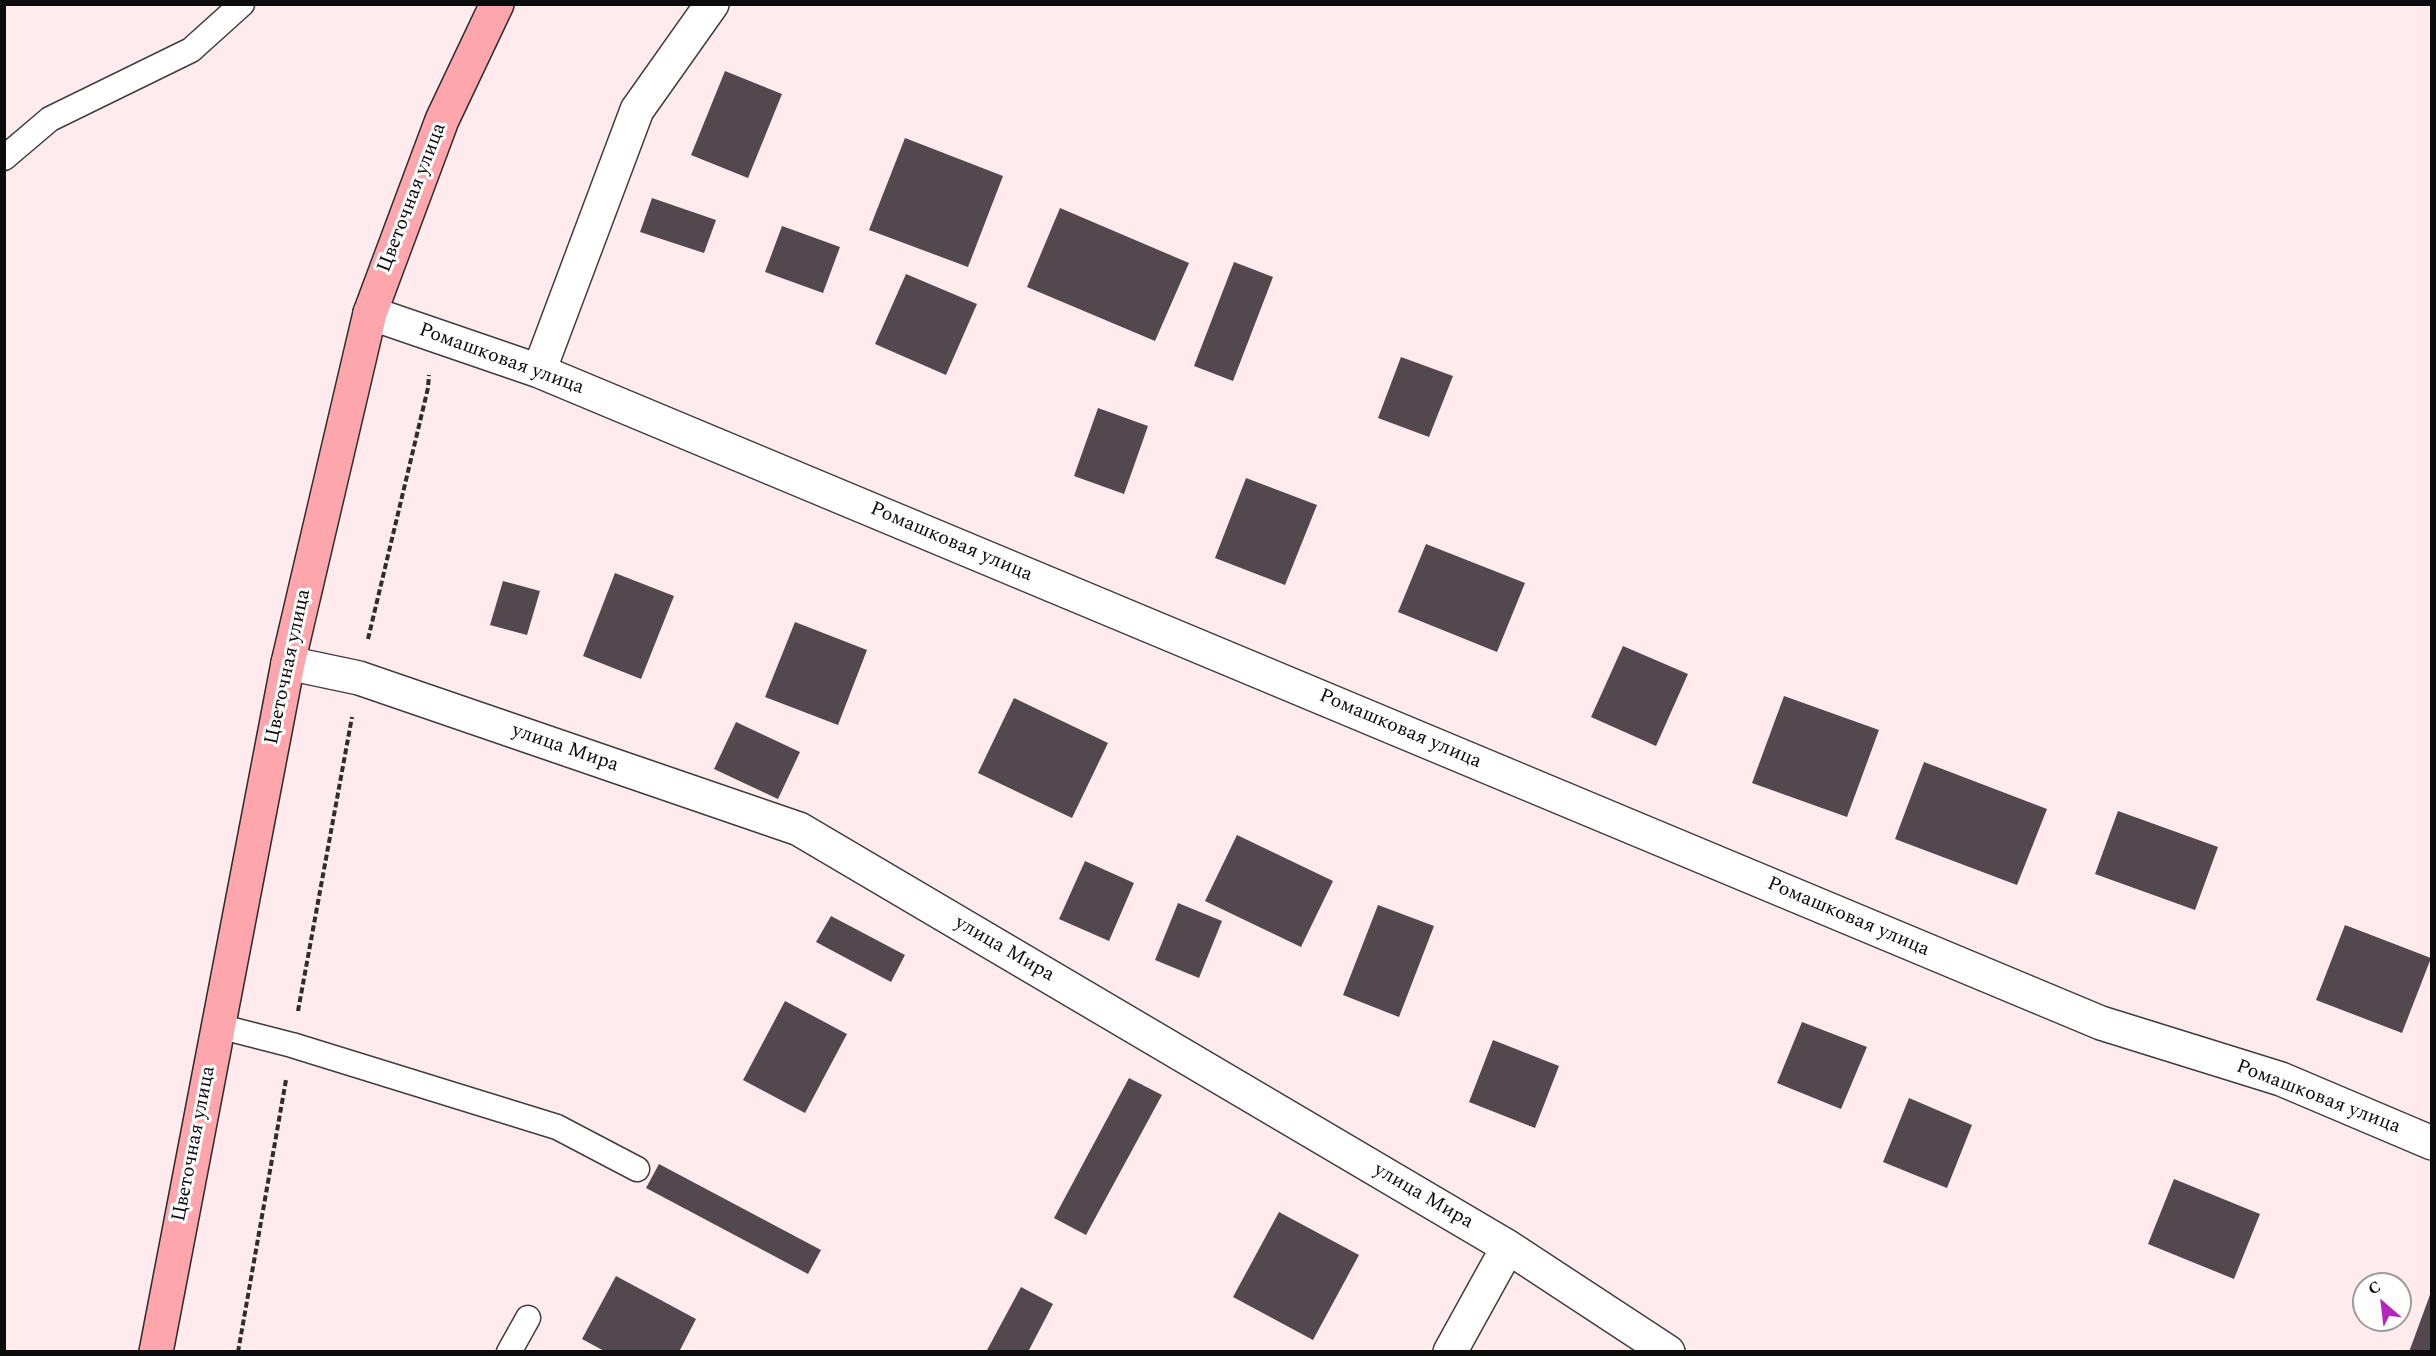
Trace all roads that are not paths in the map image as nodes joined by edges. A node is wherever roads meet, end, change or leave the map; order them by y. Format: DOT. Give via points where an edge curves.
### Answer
graph roads {
  1 [pos="242,4"];
  2 [pos="496,4"];
  3 [pos="712,4"];
  4 [pos="4,158"];
  5 [pos="370,313"];
  6 [pos="539,371"];
  7 [pos="288,663"];
  8 [pos="218,1026"];
  9 [pos="2432,1143"];
  10 [pos="637,1169"];
  11 [pos="1508,1247"];
  12 [pos="528,1318"];
  13 [pos="156,1352"];
  14 [pos="509,1352"];
  15 [pos="1450,1352"];
  16 [pos="1668,1352"];
  1 -- 4 [label="lane" via="191,50 50,119"];
  2 -- 5 [label="main road, Цветочная улица" via="442,120"];
  3 -- 6 [label="street" via="637,110"];
  5 -- 6 [label="street, Ромашковая улица"];
  5 -- 7 [label="main road, Цветочная улица"];
  6 -- 9 [label="street, Ромашковая улица" via="2101,1023 2281,1079"];
  7 -- 8 [label="main road, Цветочная улица"];
  7 -- 11 [label="street, улица Мира" via="359,678 799,829"];
  8 -- 10 [label="lane" via="557,1126"];
  8 -- 13 [label="main road, Цветочная улица"];
  11 -- 15 [label="street"];
  11 -- 16 [label="street, улица Мира"];
  12 -- 14 [label="lane"];
}
